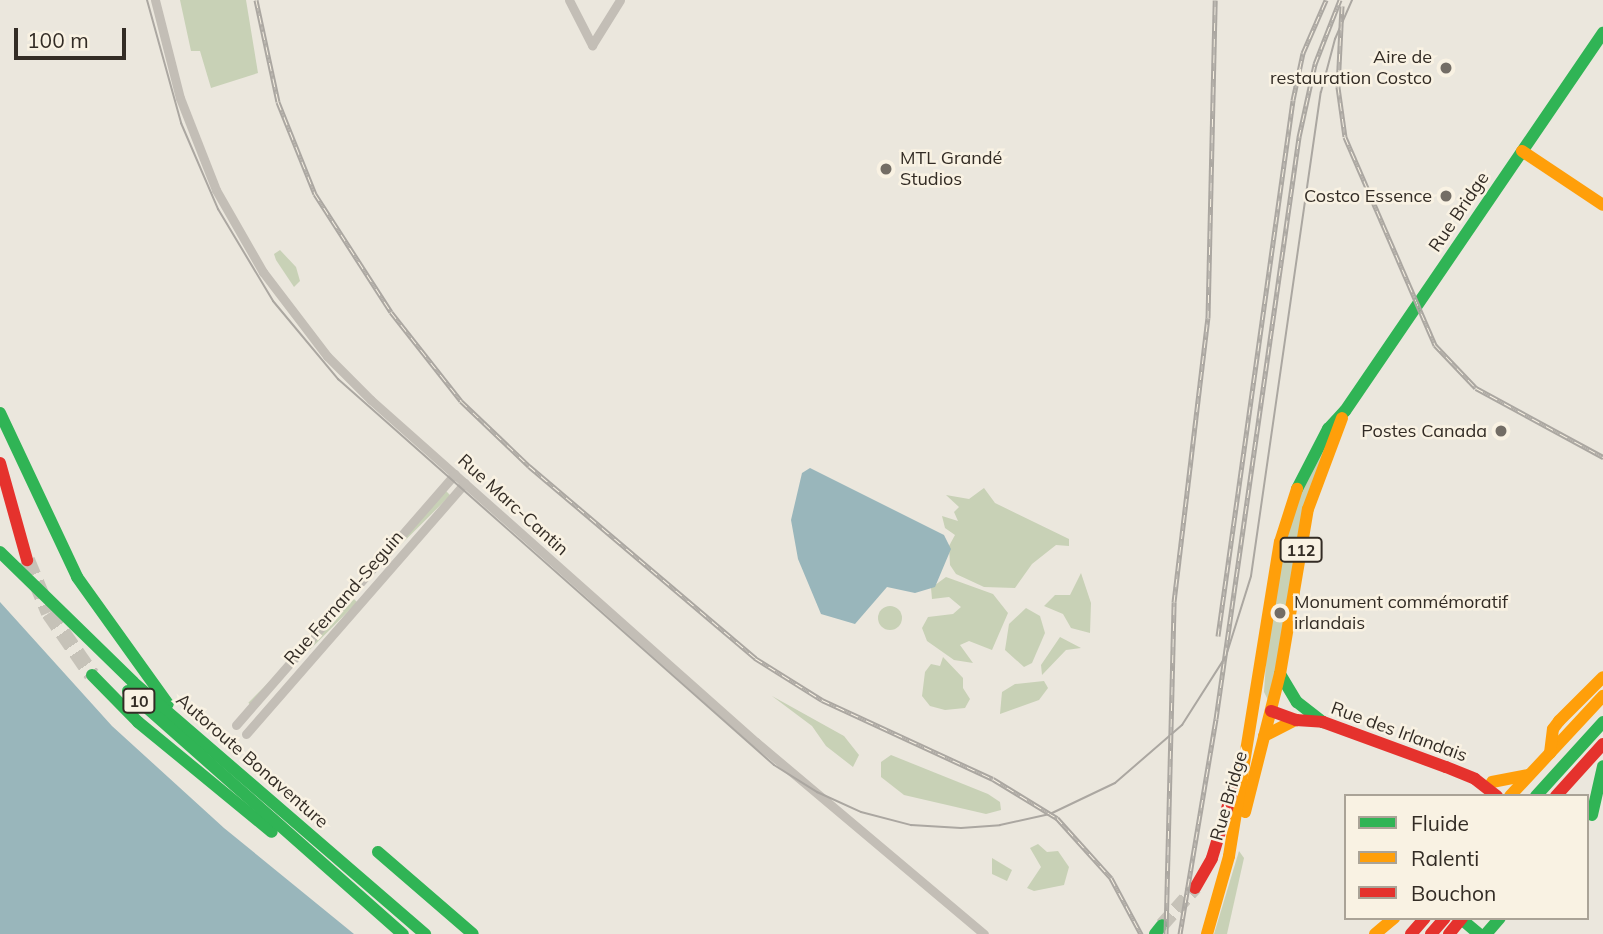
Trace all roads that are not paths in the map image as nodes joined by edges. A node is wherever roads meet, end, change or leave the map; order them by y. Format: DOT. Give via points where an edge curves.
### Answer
graph roads {
  1 [pos="155,0"];
  2 [pos="569,0"];
  3 [pos="620,0"];
  4 [pos="1603,33"];
  5 [pos="1522,151"];
  6 [pos="1603,205"];
  7 [pos="1345,411"];
  8 [pos="0,413"];
  9 [pos="0,463"];
  10 [pos="455,474"];
  11 [pos="465,483"];
  12 [pos="0,552"];
  13 [pos="27,560"];
  14 [pos="0,568"];
  15 [pos="1280,674"];
  16 [pos="92,675"];
  17 [pos="1603,677"];
  18 [pos="1603,696"];
  19 [pos="1254,699"];
  20 [pos="1271,711"];
  21 [pos="1296,720"];
  22 [pos="1323,722"];
  23 [pos="1603,722"];
  24 [pos="181,723"];
  25 [pos="236,725"];
  26 [pos="246,734"];
  27 [pos="1263,740"];
  28 [pos="1603,744"];
  29 [pos="1550,752"];
  30 [pos="1603,766"];
  31 [pos="1530,774"];
  32 [pos="1475,779"];
  33 [pos="1492,782"];
  34 [pos="1494,794"];
  35 [pos="1509,794"];
  36 [pos="1511,794"];
  37 [pos="1538,794"];
  38 [pos="1558,794"];
  39 [pos="1235,799"];
  40 [pos="1603,804"];
  41 [pos="1590,818"];
  42 [pos="378,852"];
  43 [pos="1229,856"];
  44 [pos="337,877"];
  45 [pos="1195,891"];
  46 [pos="1392,920"];
  47 [pos="1423,920"];
  48 [pos="1442,920"];
  49 [pos="1499,920"];
  50 [pos="1458,928"];
  51 [pos="403,934"];
  52 [pos="425,934"];
  53 [pos="473,934"];
  54 [pos="984,934"];
  55 [pos="1207,934"];
  56 [pos="1375,934"];
  57 [pos="1411,934"];
  58 [pos="1431,934"];
  59 [pos="1479,934"];
  60 [pos="1486,934"];
  1 -- 10 [label="street, Rue Marc-Cantin" via="192,133 255,260 336,366"];
  2 -- 3 [label="street" via="592,46"];
  4 -- 5 [label="main road, Rue Bridge / 112"];
  5 -- 6 [label="main road"];
  5 -- 7 [label="main road, Rue Bridge / 112"];
  7 -- 15 [label="main road, Rue Bridge / 112" via="1308,509"];
  7 -- 19 [label="main road, Rue Bridge / 112" via="1316,449 1287,514"];
  8 -- 24 [label="main road" via="76,577"];
  9 -- 13 [label="main road"];
  10 -- 11 [label="street, Rue Marc-Cantin"];
  10 -- 25 [label="street, Rue Fernand-Seguin"];
  11 -- 26 [label="street, Rue Fernand-Seguin"];
  11 -- 54 [label="street, Rue Marc-Cantin" via="756,742"];
  12 -- 24 [label="main road, Autoroute Bonaventure / 10"];
  14 -- 44 [label="main road, Autoroute Bonaventure / 10" via="114,679"];
  15 -- 20 [label="main road, Rue Bridge / 112"];
  15 -- 22 [label="main road" via="1297,702"];
  16 -- 44 [label="main road" via="166,745 276,836"];
  17 -- 29 [label="main road" via="1553,729"];
  18 -- 29 [label="main road"];
  19 -- 20 [label="main road, Rue des Irlandais"];
  19 -- 39 [label="main road, Rue Bridge / 112"];
  20 -- 21 [label="main road, Rue des Irlandais"];
  20 -- 27 [label="main road, Rue Bridge / 112"];
  21 -- 22 [label="main road, Rue des Irlandais"];
  21 -- 27 [label="main road"];
  22 -- 32 [label="main road, Rue des Irlandais"];
  23 -- 37 [label="main road"];
  24 -- 52 [label="main road, Autoroute Bonaventure / 10"];
  27 -- 39 [label="main road, Rue Bridge / 112"];
  27 -- 43 [label="main road, Rue Bridge / 112"];
  28 -- 38 [label="main road"];
  29 -- 31 [label="main road"];
  30 -- 41 [label="main road"];
  31 -- 33 [label="main road"];
  31 -- 36 [label="main road"];
  32 -- 33 [label="main road, Rue des Irlandais"];
  32 -- 34 [label="main road, Rue des Irlandais"];
  33 -- 35 [label="main road, Rue des Irlandais"];
  39 -- 43 [label="main road, Rue Bridge / 112"];
  39 -- 45 [label="main road, Rue Bridge / 112" via="1208,876"];
  40 -- 41 [label="main road"];
  42 -- 53 [label="main road"];
  43 -- 55 [label="main road, Rue Bridge / 112"];
  44 -- 51 [label="main road, Autoroute Bonaventure / 10"];
  46 -- 56 [label="main road"];
  47 -- 57 [label="main road"];
  48 -- 58 [label="main road"];
  49 -- 60 [label="main road"];
  50 -- 59 [label="main road"];
}
